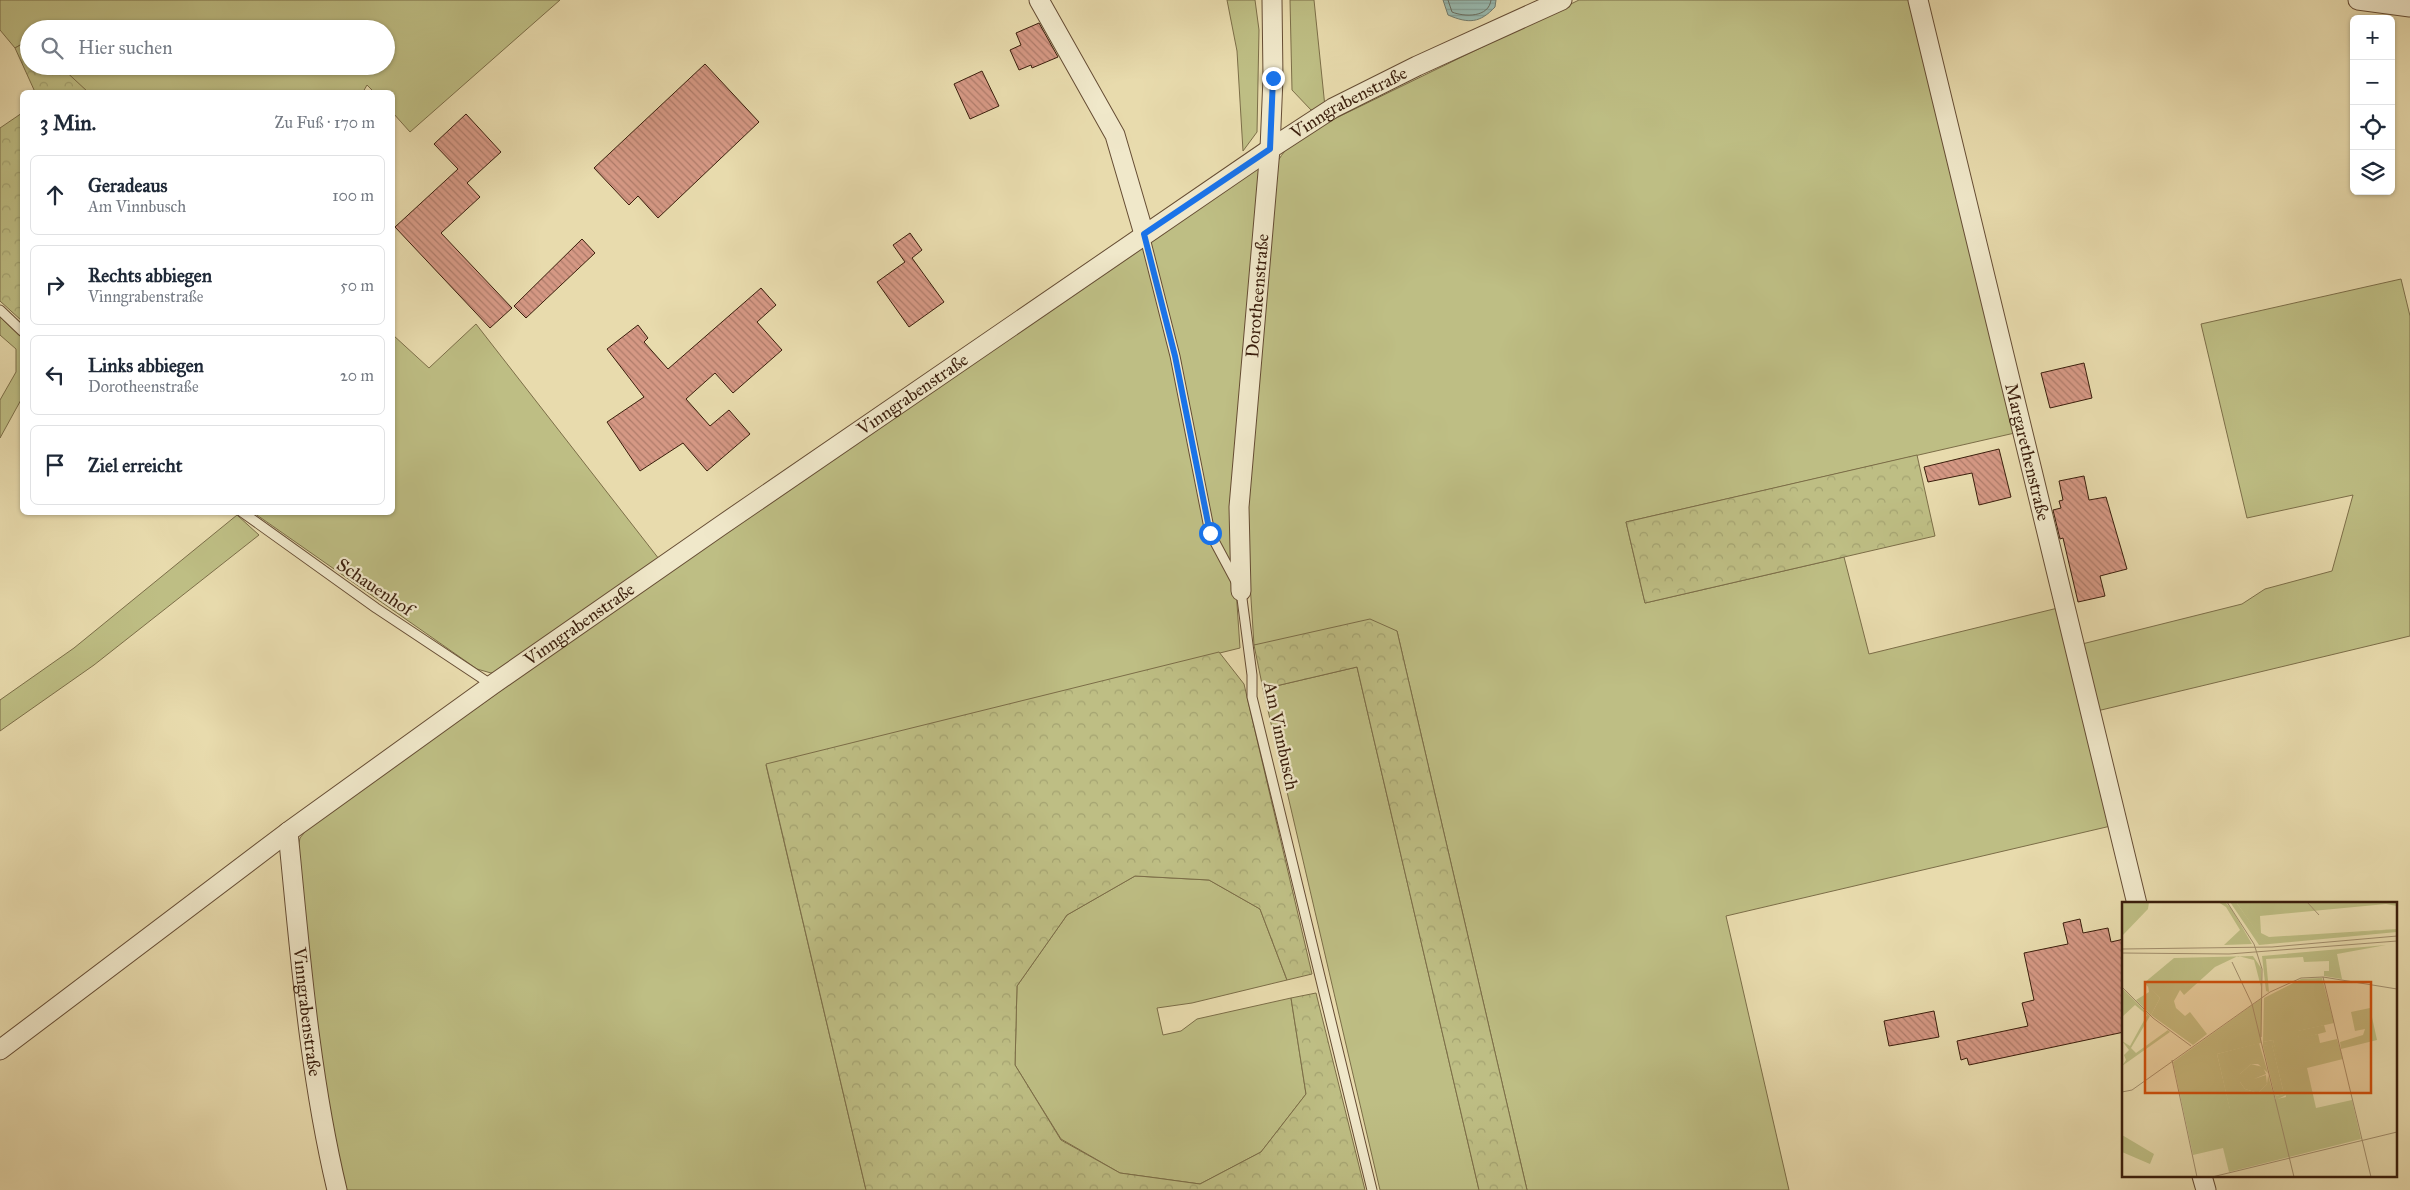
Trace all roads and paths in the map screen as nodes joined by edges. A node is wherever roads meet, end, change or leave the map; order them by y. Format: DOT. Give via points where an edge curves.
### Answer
graph roads {
  1 [pos="1039,0"];
  2 [pos="1272,0"];
  3 [pos="1562,0"];
  4 [pos="1918,0"];
  5 [pos="2358,0"];
  6 [pos="2410,8"];
  7 [pos="1270,149"];
  8 [pos="1144,234"];
  9 [pos="0,310"];
  10 [pos="20,329"];
  11 [pos="246,515"];
  12 [pos="1241,591"];
  13 [pos="492,685"];
  14 [pos="288,832"];
  15 [pos="2137,902"];
  16 [pos="0,1050"];
  17 [pos="337,1190"];
  18 [pos="1372,1190"];
  1 -- 8 [label="street" via="1115,135"];
  2 -- 7 [label="street, Dorotheenstraße"];
  3 -- 7 [label="street, Vinngrabenstraße" via="1333,108"];
  4 -- 15 [label="street, Margarethenstraße"];
  5 -- 6 [label="street"];
  7 -- 8 [label="street, Vinngrabenstraße"];
  7 -- 12 [label="street, Dorotheenstraße" via="1239,507"];
  8 -- 12 [label="lane, Am Vinnbusch" via="1175,356 1210,533"];
  8 -- 13 [label="street, Vinngrabenstraße"];
  9 -- 10 [label="lane"];
  11 -- 13 [label="lane, Schauenhof" via="376,608"];
  12 -- 18 [label="lane, Am Vinnbusch" via="1252,697"];
  13 -- 14 [label="street, Vinngrabenstraße"];
  14 -- 16 [label="street, Vinngrabenstraße"];
  14 -- 17 [label="street, Vinngrabenstraße" via="313,1060"];
}
